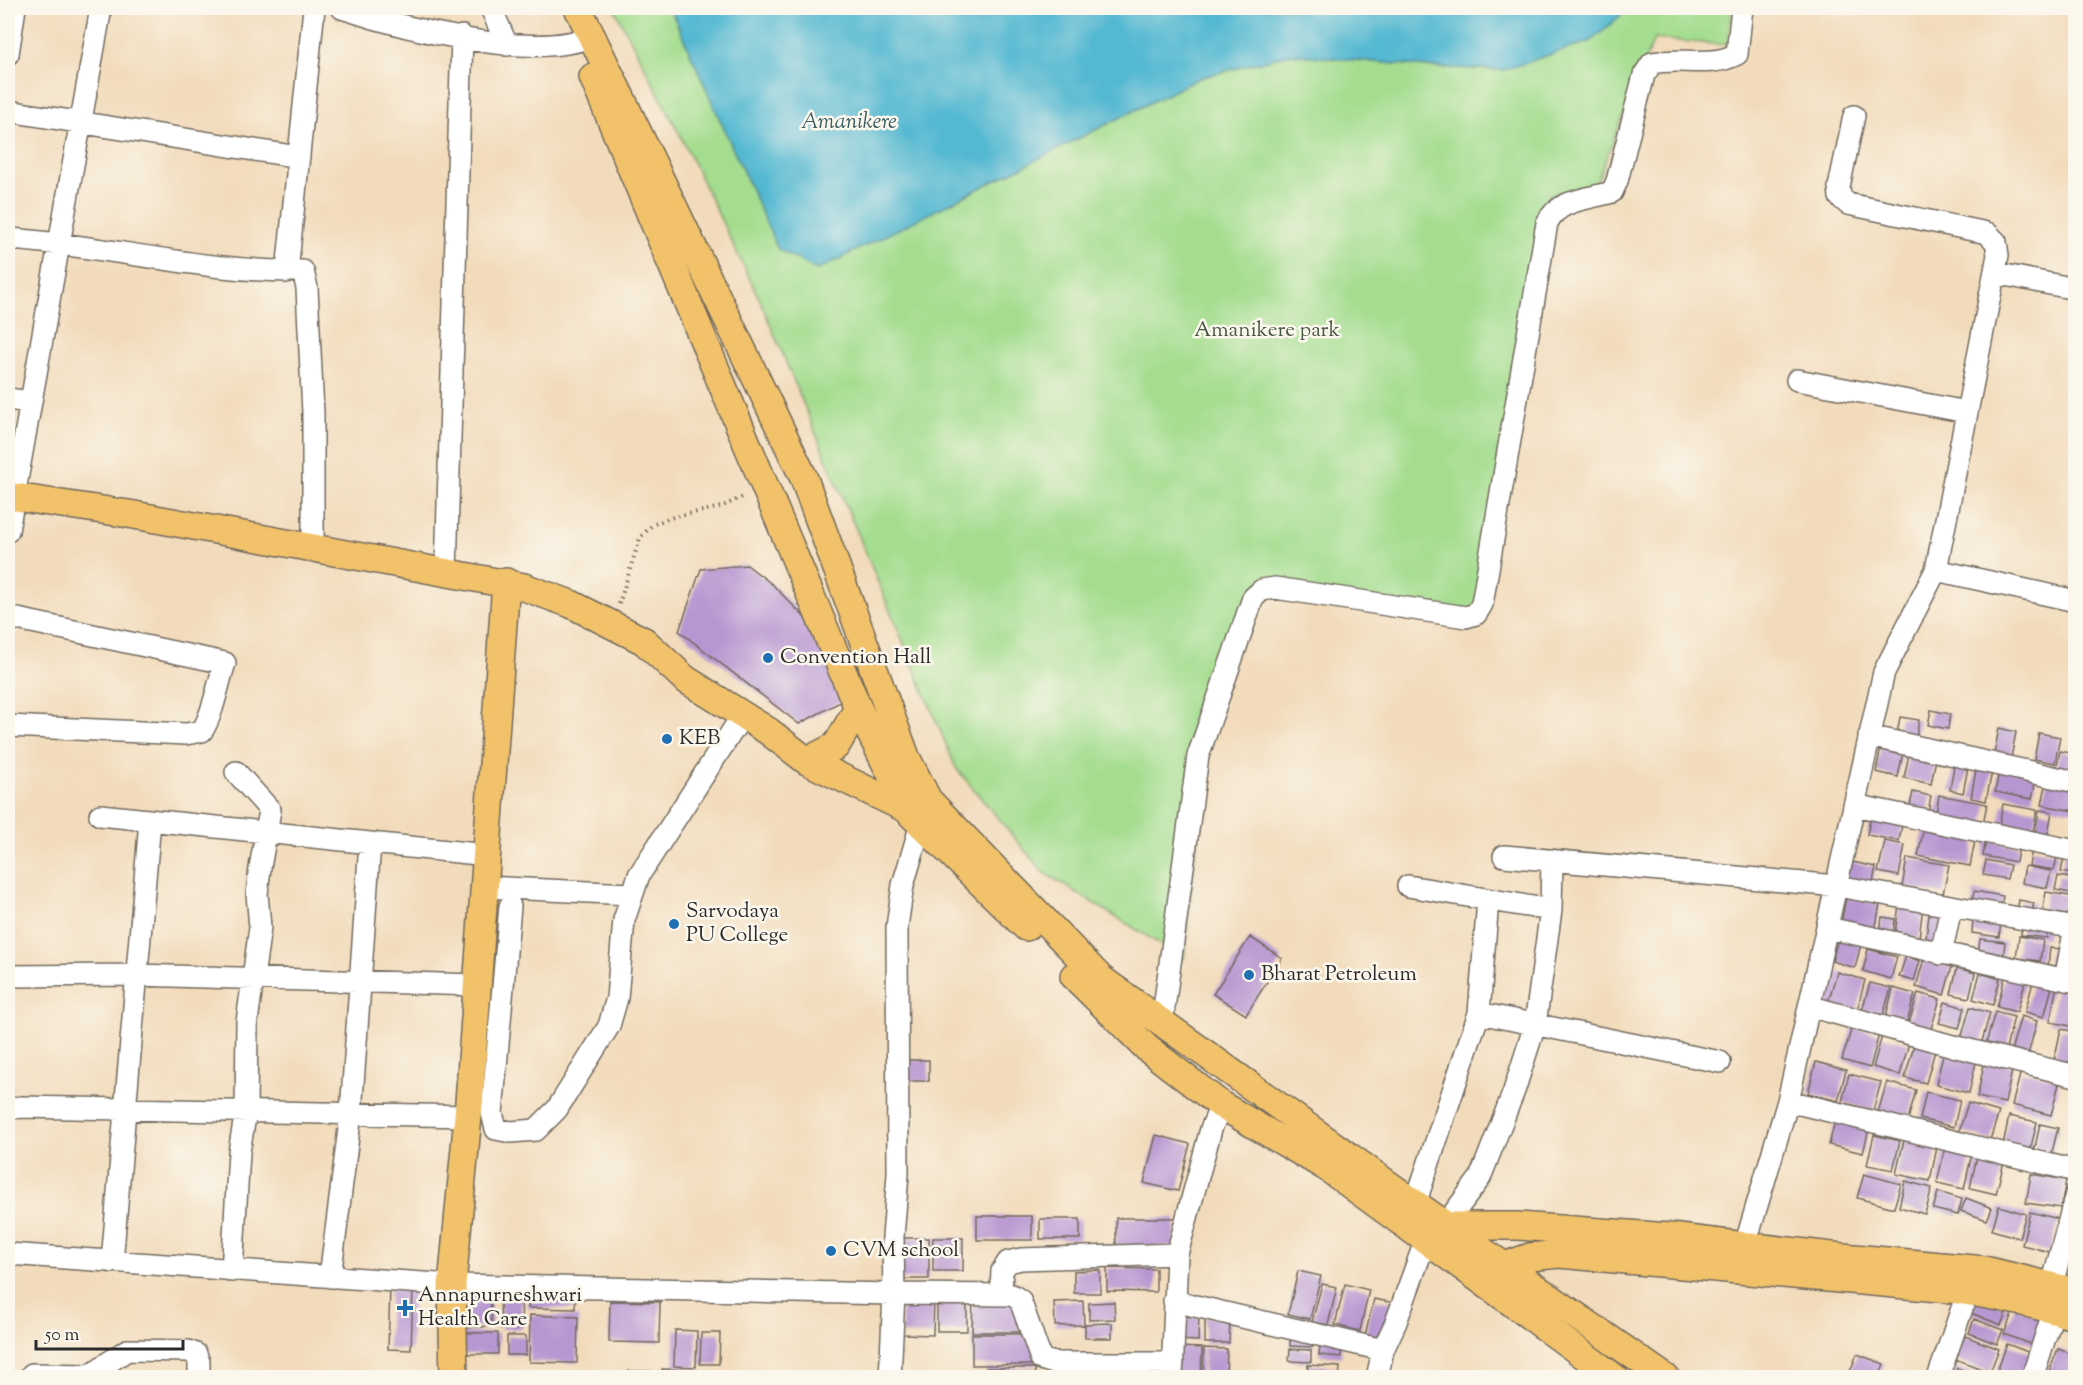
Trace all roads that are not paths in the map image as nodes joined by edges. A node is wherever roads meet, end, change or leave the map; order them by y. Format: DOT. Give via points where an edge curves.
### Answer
graph roads {
  1 [pos="15,8"];
  2 [pos="101,8"];
  3 [pos="314,8"];
  4 [pos="342,8"];
  5 [pos="491,8"];
  6 [pos="563,8"];
  7 [pos="578,8"];
  8 [pos="1742,8"];
  9 [pos="381,14"];
  10 [pos="462,36"];
  11 [pos="585,39"];
  12 [pos="507,45"];
  13 [pos="8,54"];
  14 [pos="8,111"];
  15 [pos="1854,116"];
  16 [pos="79,123"];
  17 [pos="299,157"];
  18 [pos="8,239"];
  19 [pos="58,242"];
  20 [pos="287,272"];
  21 [pos="1995,273"];
  22 [pos="2076,289"];
  23 [pos="1797,380"];
  24 [pos="8,399"];
  25 [pos="30,402"];
  26 [pos="1967,412"];
  27 [pos="10,496"];
  28 [pos="8,531"];
  29 [pos="313,548"];
  30 [pos="1936,570"];
  31 [pos="446,572"];
  32 [pos="506,582"];
  33 [pos="2076,601"];
  34 [pos="8,617"];
  35 [pos="858,708"];
  36 [pos="742,716"];
  37 [pos="8,726"];
  38 [pos="1869,736"];
  39 [pos="807,761"];
  40 [pos="236,772"];
  41 [pos="2076,782"];
  42 [pos="1854,805"];
  43 [pos="100,816"];
  44 [pos="924,816"];
  45 [pos="150,821"];
  46 [pos="266,832"];
  47 [pos="370,843"];
  48 [pos="2076,851"];
  49 [pos="487,855"];
  50 [pos="1503,856"];
  51 [pos="1552,860"];
  52 [pos="1408,886"];
  53 [pos="1837,886"];
  54 [pos="484,887"];
  55 [pos="630,894"];
  56 [pos="1488,900"];
  57 [pos="510,906"];
  58 [pos="1951,908"];
  59 [pos="1551,910"];
  60 [pos="2075,926"];
  61 [pos="1828,928"];
  62 [pos="1941,954"];
  63 [pos="136,975"];
  64 [pos="8,976"];
  65 [pos="253,979"];
  66 [pos="2070,981"];
  67 [pos="360,982"];
  68 [pos="476,986"];
  69 [pos="1809,1006"];
  70 [pos="1479,1013"];
  71 [pos="1162,1023"];
  72 [pos="1535,1025"];
  73 [pos="1720,1062"];
  74 [pos="2076,1076"];
  75 [pos="1788,1101"];
  76 [pos="1221,1105"];
  77 [pos="8,1109"];
  78 [pos="123,1109"];
  79 [pos="246,1111"];
  80 [pos="351,1113"];
  81 [pos="468,1116"];
  82 [pos="2076,1171"];
  83 [pos="2076,1194"];
  84 [pos="1415,1204"];
  85 [pos="1435,1232"];
  86 [pos="8,1254"];
  87 [pos="1177,1254"];
  88 [pos="1741,1258"];
  89 [pos="112,1262"];
  90 [pos="1503,1265"];
  91 [pos="232,1270"];
  92 [pos="330,1277"];
  93 [pos="1480,1278"];
  94 [pos="452,1285"];
  95 [pos="1968,1291"];
  96 [pos="1001,1293"];
  97 [pos="894,1294"];
  98 [pos="1174,1301"];
  99 [pos="2064,1301"];
  100 [pos="1383,1350"];
  101 [pos="1173,1370"];
  102 [pos="32,1374"];
  103 [pos="1612,1376"];
  104 [pos="199,1377"];
  105 [pos="454,1377"];
  106 [pos="890,1377"];
  107 [pos="1377,1377"];
  108 [pos="1666,1377"];
  109 [pos="1938,1377"];
  110 [pos="2032,1377"];
  1 -- 13 [label="street"];
  2 -- 16 [label="street"];
  3 -- 17 [label="street"];
  4 -- 9 [label="street"];
  5 -- 12 [label="street"];
  6 -- 11 [label="main road"];
  7 -- 11 [label="main road"];
  8 -- 71 [label="street" via="1737,54 1725,60 1652,63 1644,75 1612,192 1552,211 1484,593 1476,614 1466,617 1275,588 1262,590 1253,598 1198,756"];
  9 -- 10 [label="street"];
  10 -- 12 [label="street"];
  10 -- 31 [label="street"];
  11 -- 12 [label="street" via="539,46"];
  11 -- 35 [label="main road"];
  11 -- 44 [label="main road" via="803,476 906,757 928,800"];
  14 -- 16 [label="street"];
  15 -- 21 [label="street" via="1840,197 1848,204 1987,233 1996,242"];
  16 -- 17 [label="street"];
  16 -- 19 [label="street"];
  17 -- 20 [label="street"];
  18 -- 19 [label="street"];
  19 -- 20 [label="street" via="182,264"];
  19 -- 25 [label="street"];
  20 -- 29 [label="street" via="303,271 307,288 313,413"];
  21 -- 22 [label="street"];
  21 -- 26 [label="street"];
  23 -- 26 [label="street"];
  24 -- 25 [label="street"];
  25 -- 27 [label="street"];
  26 -- 30 [label="street"];
  27 -- 28 [label="street"];
  27 -- 29 [label="main road"];
  29 -- 31 [label="main road"];
  30 -- 33 [label="street"];
  30 -- 38 [label="street" via="1884,672"];
  31 -- 32 [label="main road"];
  32 -- 36 [label="main road" via="571,604 644,641 685,680"];
  32 -- 49 [label="main road"];
  34 -- 37 [label="street" via="225,663 209,721 202,731 186,734"];
  35 -- 39 [label="main road" via="836,746"];
  35 -- 44 [label="main road"];
  36 -- 39 [label="main road"];
  36 -- 55 [label="street"];
  38 -- 41 [label="street"];
  38 -- 42 [label="street"];
  39 -- 44 [label="main road"];
  40 -- 46 [label="street" via="270,810"];
  42 -- 48 [label="street"];
  42 -- 53 [label="street"];
  43 -- 45 [label="street"];
  44 -- 71 [label="main road" via="1101,979"];
  44 -- 76 [label="main road" via="1148,1049"];
  44 -- 97 [label="street" via="903,885 897,927 898,1174"];
  45 -- 46 [label="street"];
  45 -- 63 [label="street"];
  46 -- 47 [label="street"];
  46 -- 65 [label="street" via="257,894 260,927"];
  47 -- 49 [label="street"];
  47 -- 67 [label="street"];
  49 -- 54 [label="main road"];
  50 -- 51 [label="street"];
  51 -- 53 [label="street"];
  51 -- 59 [label="street"];
  52 -- 56 [label="street"];
  53 -- 58 [label="street"];
  53 -- 61 [label="street"];
  54 -- 55 [label="street"];
  54 -- 68 [label="main road"];
  55 -- 57 [label="street" via="617,998 609,1026 557,1108 536,1130 511,1132 496,1129 492,1113"];
  56 -- 59 [label="street"];
  56 -- 70 [label="street"];
  58 -- 60 [label="street"];
  58 -- 62 [label="street"];
  59 -- 72 [label="street"];
  60 -- 66 [label="street"];
  61 -- 62 [label="street"];
  61 -- 69 [label="street"];
  62 -- 66 [label="street"];
  63 -- 64 [label="street"];
  63 -- 65 [label="street"];
  63 -- 78 [label="street"];
  65 -- 67 [label="street"];
  65 -- 79 [label="street" via="247,1022"];
  67 -- 68 [label="street"];
  67 -- 80 [label="street"];
  68 -- 81 [label="main road"];
  69 -- 74 [label="street"];
  69 -- 75 [label="street"];
  70 -- 72 [label="street"];
  70 -- 84 [label="street"];
  71 -- 84 [label="main road"];
  72 -- 73 [label="street"];
  72 -- 85 [label="street" via="1480,1178"];
  75 -- 82 [label="street"];
  75 -- 88 [label="street"];
  76 -- 85 [label="main road"];
  76 -- 87 [label="street"];
  77 -- 78 [label="street"];
  78 -- 79 [label="street"];
  78 -- 89 [label="street"];
  79 -- 80 [label="street"];
  79 -- 91 [label="street" via="239,1152"];
  80 -- 81 [label="street"];
  80 -- 92 [label="street"];
  81 -- 94 [label="main road"];
  83 -- 99 [label="street"];
  84 -- 85 [label="main road"];
  85 -- 88 [label="main road" via="1518,1226 1604,1232"];
  85 -- 90 [label="main road"];
  85 -- 93 [label="main road"];
  85 -- 100 [label="street"];
  86 -- 89 [label="street"];
  87 -- 96 [label="street" via="1014,1260 1002,1271"];
  87 -- 98 [label="street"];
  88 -- 90 [label="main road" via="1560,1254"];
  88 -- 95 [label="main road"];
  88 -- 99 [label="main road" via="1985,1270"];
  89 -- 91 [label="street"];
  90 -- 93 [label="main road"];
  90 -- 108 [label="main road"];
  91 -- 92 [label="street"];
  92 -- 94 [label="street"];
  93 -- 103 [label="main road"];
  94 -- 97 [label="street"];
  94 -- 105 [label="main road"];
  95 -- 99 [label="main road"];
  95 -- 109 [label="street"];
  96 -- 97 [label="street"];
  96 -- 101 [label="street" via="1020,1300 1041,1359 1054,1364"];
  97 -- 106 [label="street"];
  98 -- 100 [label="street"];
  98 -- 101 [label="street"];
  99 -- 110 [label="street"];
  100 -- 107 [label="street"];
  102 -- 104 [label="street" via="90,1375 127,1350 196,1354"];
}
